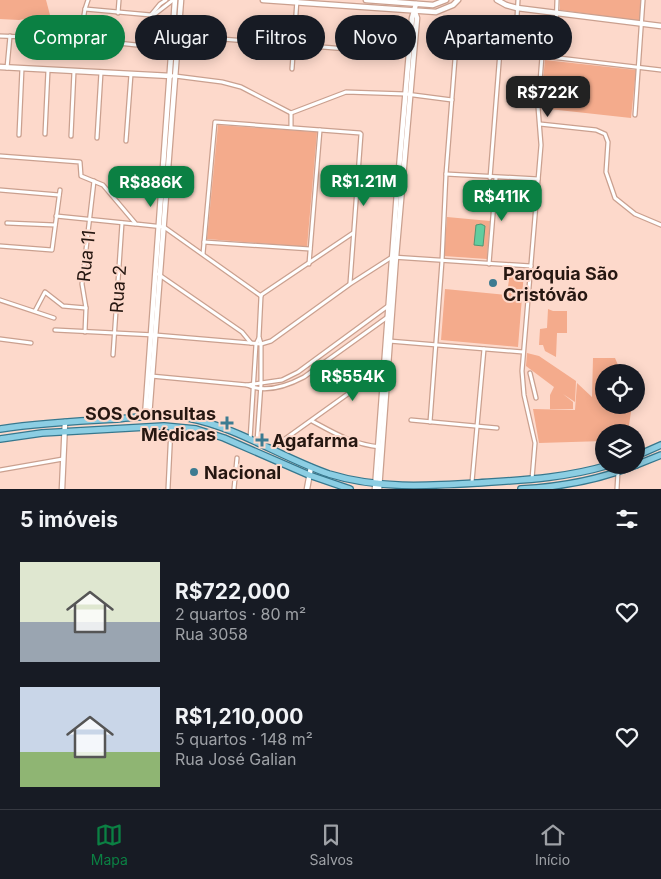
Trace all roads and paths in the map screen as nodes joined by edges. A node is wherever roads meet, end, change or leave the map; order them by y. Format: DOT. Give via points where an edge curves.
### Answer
graph roads {
  1 [pos="88,0"];
  2 [pos="119,0"];
  3 [pos="166,0"];
  4 [pos="174,0"];
  5 [pos="181,0"];
  6 [pos="263,0"];
  7 [pos="366,0"];
  8 [pos="446,0"];
  9 [pos="458,0"];
  10 [pos="498,0"];
  11 [pos="518,0"];
  12 [pos="558,0"];
  13 [pos="643,0"];
  14 [pos="297,1"];
  15 [pos="416,2"];
  16 [pos="517,8"];
  17 [pos="85,9"];
  18 [pos="415,12"];
  19 [pos="118,13"];
  20 [pos="557,13"];
  21 [pos="84,15"];
  22 [pos="140,15"];
  23 [pos="152,15"];
  24 [pos="152,15"];
  25 [pos="174,15"];
  26 [pos="178,15"];
  27 [pos="296,15"];
  28 [pos="414,15"];
  29 [pos="517,15"];
  30 [pos="642,24"];
  31 [pos="661,26"];
  32 [pos="0,36"];
  33 [pos="10,36"];
  34 [pos="15,36"];
  35 [pos="173,60"];
  36 [pos="293,60"];
  37 [pos="411,60"];
  38 [pos="455,60"];
  39 [pos="499,60"];
  40 [pos="542,60"];
  41 [pos="572,60"];
  42 [pos="0,67"];
  43 [pos="639,67"];
  44 [pos="7,68"];
  45 [pos="22,68"];
  46 [pos="292,69"];
  47 [pos="48,70"];
  48 [pos="661,70"];
  49 [pos="74,71"];
  50 [pos="101,72"];
  51 [pos="131,74"];
  52 [pos="172,76"];
  53 [pos="408,94"];
  54 [pos="452,100"];
  55 [pos="291,113"];
  56 [pos="635,115"];
  57 [pos="540,124"];
  58 [pos="291,127"];
  59 [pos="320,130"];
  60 [pos="45,134"];
  61 [pos="19,135"];
  62 [pos="70,136"];
  63 [pos="97,138"];
  64 [pos="126,142"];
  65 [pos="0,156"];
  66 [pos="446,174"];
  67 [pos="490,178"];
  68 [pos="496,178"];
  69 [pos="94,180"];
  70 [pos="538,180"];
  71 [pos="0,190"];
  72 [pos="60,190"];
  73 [pos="59,195"];
  74 [pos="56,216"];
  75 [pos="90,219"];
  76 [pos="7,222"];
  77 [pos="122,223"];
  78 [pos="136,224"];
  79 [pos="55,225"];
  80 [pos="661,225"];
  81 [pos="162,227"];
  82 [pos="354,232"];
  83 [pos="204,242"];
  84 [pos="0,246"];
  85 [pos="310,249"];
  86 [pos="203,254"];
  87 [pos="394,257"];
  88 [pos="442,261"];
  89 [pos="309,264"];
  90 [pos="489,264"];
  91 [pos="532,266"];
  92 [pos="158,274"];
  93 [pos="350,284"];
  94 [pos="261,296"];
  95 [pos="0,300"];
  96 [pos="394,300"];
  97 [pos="389,305"];
  98 [pos="86,308"];
  99 [pos="35,312"];
  100 [pos="393,313"];
  101 [pos="388,316"];
  102 [pos="54,318"];
  103 [pos="358,328"];
  104 [pos="54,330"];
  105 [pos="85,332"];
  106 [pos="115,333"];
  107 [pos="362,334"];
  108 [pos="153,335"];
  109 [pos="259,337"];
  110 [pos="0,338"];
  111 [pos="388,341"];
  112 [pos="30,343"];
  113 [pos="254,343"];
  114 [pos="261,344"];
  115 [pos="436,344"];
  116 [pos="484,348"];
  117 [pos="523,352"];
  118 [pos="113,355"];
  119 [pos="314,360"];
  120 [pos="389,364"];
  121 [pos="318,367"];
  122 [pos="383,368"];
  123 [pos="530,373"];
  124 [pos="150,375"];
  125 [pos="254,386"];
  126 [pos="261,386"];
  127 [pos="536,398"];
  128 [pos="147,417"];
  129 [pos="411,420"];
  130 [pos="312,421"];
  131 [pos="65,422"];
  132 [pos="430,422"];
  133 [pos="477,426"];
  134 [pos="172,427"];
  135 [pos="497,428"];
  136 [pos="0,429"];
  137 [pos="66,431"];
  138 [pos="0,439"];
  139 [pos="250,440"];
  140 [pos="257,443"];
  141 [pos="661,445"];
  142 [pos="380,447"];
  143 [pos="270,450"];
  144 [pos="645,452"];
  145 [pos="661,455"];
  146 [pos="237,458"];
  147 [pos="64,459"];
  148 [pos="645,461"];
  149 [pos="311,467"];
  150 [pos="595,469"];
  151 [pos="0,470"];
  152 [pos="610,474"];
  153 [pos="618,474"];
  154 [pos="309,475"];
  155 [pos="532,479"];
  156 [pos="472,483"];
  157 [pos="377,487"];
  158 [pos="62,489"];
  159 [pos="168,489"];
  160 [pos="234,489"];
  161 [pos="307,489"];
  162 [pos="350,489"];
  163 [pos="522,489"];
  164 [pos="617,489"];
  1 -- 17 [label="street"];
  2 -- 19 [label="street"];
  3 -- 23 [label="street"];
  4 -- 24 [label="street"];
  4 -- 25 [label="street"];
  5 -- 26 [label="street"];
  6 -- 14 [label="street"];
  7 -- 15 [label="street"];
  8 -- 15 [label="street" via="433,5"];
  9 -- 18 [label="street" via="436,12"];
  10 -- 16 [label="street"];
  11 -- 16 [label="street"];
  12 -- 20 [label="street"];
  13 -- 30 [label="street"];
  14 -- 18 [label="street"];
  14 -- 27 [label="street"];
  15 -- 18 [label="street"];
  16 -- 20 [label="street"];
  16 -- 29 [label="street"];
  17 -- 19 [label="street"];
  17 -- 21 [label="street"];
  18 -- 28 [label="street"];
  19 -- 22 [label="street"];
  20 -- 30 [label="street"];
  30 -- 31 [label="street"];
  30 -- 43 [label="street"];
  32 -- 33 [label="street"];
  33 -- 34 [label="street"];
  33 -- 44 [label="street"];
  35 -- 52 [label="street"];
  36 -- 46 [label="street"];
  37 -- 53 [label="street"];
  38 -- 54 [label="street"];
  39 -- 67 [label="street"];
  40 -- 57 [label="street"];
  41 -- 43 [label="street"];
  42 -- 44 [label="street"];
  43 -- 48 [label="street"];
  43 -- 56 [label="street"];
  44 -- 45 [label="street"];
  45 -- 47 [label="street"];
  45 -- 61 [label="street"];
  47 -- 49 [label="street"];
  47 -- 60 [label="street"];
  49 -- 50 [label="street"];
  49 -- 62 [label="street"];
  50 -- 51 [label="street"];
  50 -- 63 [label="street"];
  51 -- 52 [label="street"];
  51 -- 64 [label="street"];
  52 -- 55 [label="street" via="241,87"];
  52 -- 81 [label="street"];
  53 -- 54 [label="street"];
  53 -- 55 [label="street" via="346,92"];
  53 -- 87 [label="street"];
  54 -- 66 [label="street"];
  55 -- 58 [label="street"];
  57 -- 70 [label="street"];
  57 -- 80 [label="street" via="596,130 604,134 608,142 606,172 614,198 635,214"];
  58 -- 59 [label="street"];
  58 -- 83 [label="street" via="215,122"];
  59 -- 82 [label="street" via="361,133"];
  59 -- 85 [label="street"];
  65 -- 69 [label="street" via="78,162 81,164 81,176"];
  66 -- 67 [label="street"];
  66 -- 88 [label="street"];
  67 -- 68 [label="street"];
  68 -- 70 [label="street"];
  68 -- 90 [label="street"];
  69 -- 75 [label="street, Rua 11"];
  69 -- 78 [label="street" via="110,192"];
  70 -- 91 [label="street"];
  71 -- 73 [label="street"];
  72 -- 73 [label="street"];
  73 -- 74 [label="street"];
  74 -- 75 [label="street"];
  74 -- 79 [label="street"];
  75 -- 77 [label="street"];
  75 -- 98 [label="street, Rua 11" via="82,284"];
  76 -- 79 [label="street"];
  77 -- 78 [label="street"];
  77 -- 106 [label="street, Rua 2"];
  78 -- 81 [label="street"];
  79 -- 84 [label="street" via="52,250"];
  81 -- 86 [label="street"];
  81 -- 92 [label="street"];
  82 -- 89 [label="street"];
  82 -- 93 [label="street"];
  83 -- 85 [label="street"];
  83 -- 86 [label="street"];
  85 -- 89 [label="street"];
  86 -- 94 [label="street"];
  87 -- 88 [label="street"];
  87 -- 93 [label="street"];
  87 -- 96 [label="street"];
  87 -- 97 [label="street"];
  88 -- 90 [label="street"];
  88 -- 115 [label="street"];
  89 -- 94 [label="street"];
  90 -- 91 [label="street"];
  91 -- 117 [label="street"];
  92 -- 108 [label="street"];
  92 -- 113 [label="street"];
  93 -- 114 [label="street" via="271,341"];
  94 -- 109 [label="street"];
  95 -- 99 [label="street"];
  96 -- 97 [label="street"];
  96 -- 100 [label="street"];
  97 -- 101 [label="street"];
  97 -- 103 [label="street"];
  98 -- 99 [label="street" via="64,306 45,292"];
  98 -- 105 [label="street, Rua 11"];
  99 -- 102 [label="street"];
  100 -- 101 [label="street"];
  100 -- 111 [label="street"];
  101 -- 107 [label="street"];
  101 -- 111 [label="street"];
  103 -- 107 [label="street"];
  103 -- 119 [label="street"];
  104 -- 105 [label="street"];
  105 -- 106 [label="street"];
  106 -- 108 [label="street"];
  106 -- 118 [label="street, Rua 2"];
  107 -- 121 [label="street"];
  108 -- 113 [label="street"];
  108 -- 124 [label="street"];
  109 -- 113 [label="street"];
  109 -- 114 [label="street"];
  110 -- 112 [label="street"];
  111 -- 115 [label="street"];
  111 -- 120 [label="street"];
  111 -- 122 [label="street"];
  113 -- 114 [label="street"];
  113 -- 125 [label="street"];
  114 -- 126 [label="street"];
  115 -- 116 [label="street"];
  115 -- 132 [label="street"];
  116 -- 117 [label="street"];
  116 -- 133 [label="street"];
  117 -- 155 [label="street" via="524,395 535,443"];
  119 -- 121 [label="street"];
  119 -- 126 [label="street" via="282,380"];
  120 -- 122 [label="street"];
  120 -- 142 [label="street"];
  121 -- 126 [label="street" via="286,386"];
  122 -- 130 [label="street"];
  122 -- 142 [label="street"];
  123 -- 127 [label="street"];
  124 -- 125 [label="street"];
  124 -- 128 [label="street"];
  125 -- 126 [label="street"];
  125 -- 139 [label="street"];
  126 -- 140 [label="street"];
  128 -- 131 [label="main road"];
  128 -- 139 [label="main road" via="177,416 200,420"];
  129 -- 132 [label="street"];
  130 -- 142 [label="street" via="358,444"];
  130 -- 143 [label="street"];
  131 -- 136 [label="main road"];
  131 -- 137 [label="street"];
  132 -- 133 [label="street"];
  133 -- 135 [label="street"];
  133 -- 156 [label="street"];
  134 -- 137 [label="main road"];
  134 -- 154 [label="main road" via="196,429 224,438"];
  134 -- 159 [label="street"];
  137 -- 138 [label="main road"];
  137 -- 147 [label="street"];
  139 -- 140 [label="main road"];
  140 -- 143 [label="main road"];
  141 -- 144 [label="main road"];
  142 -- 157 [label="street"];
  143 -- 149 [label="main road"];
  145 -- 148 [label="main road"];
  146 -- 160 [label="street"];
  147 -- 151 [label="street"];
  147 -- 158 [label="street"];
  149 -- 154 [label="street"];
  149 -- 157 [label="main road"];
  150 -- 155 [label="main road"];
  152 -- 163 [label="main road" via="572,484"];
  153 -- 164 [label="street"];
  154 -- 161 [label="street"];
  154 -- 162 [label="main road"];
  155 -- 156 [label="main road"];
  156 -- 157 [label="main road"];
}
